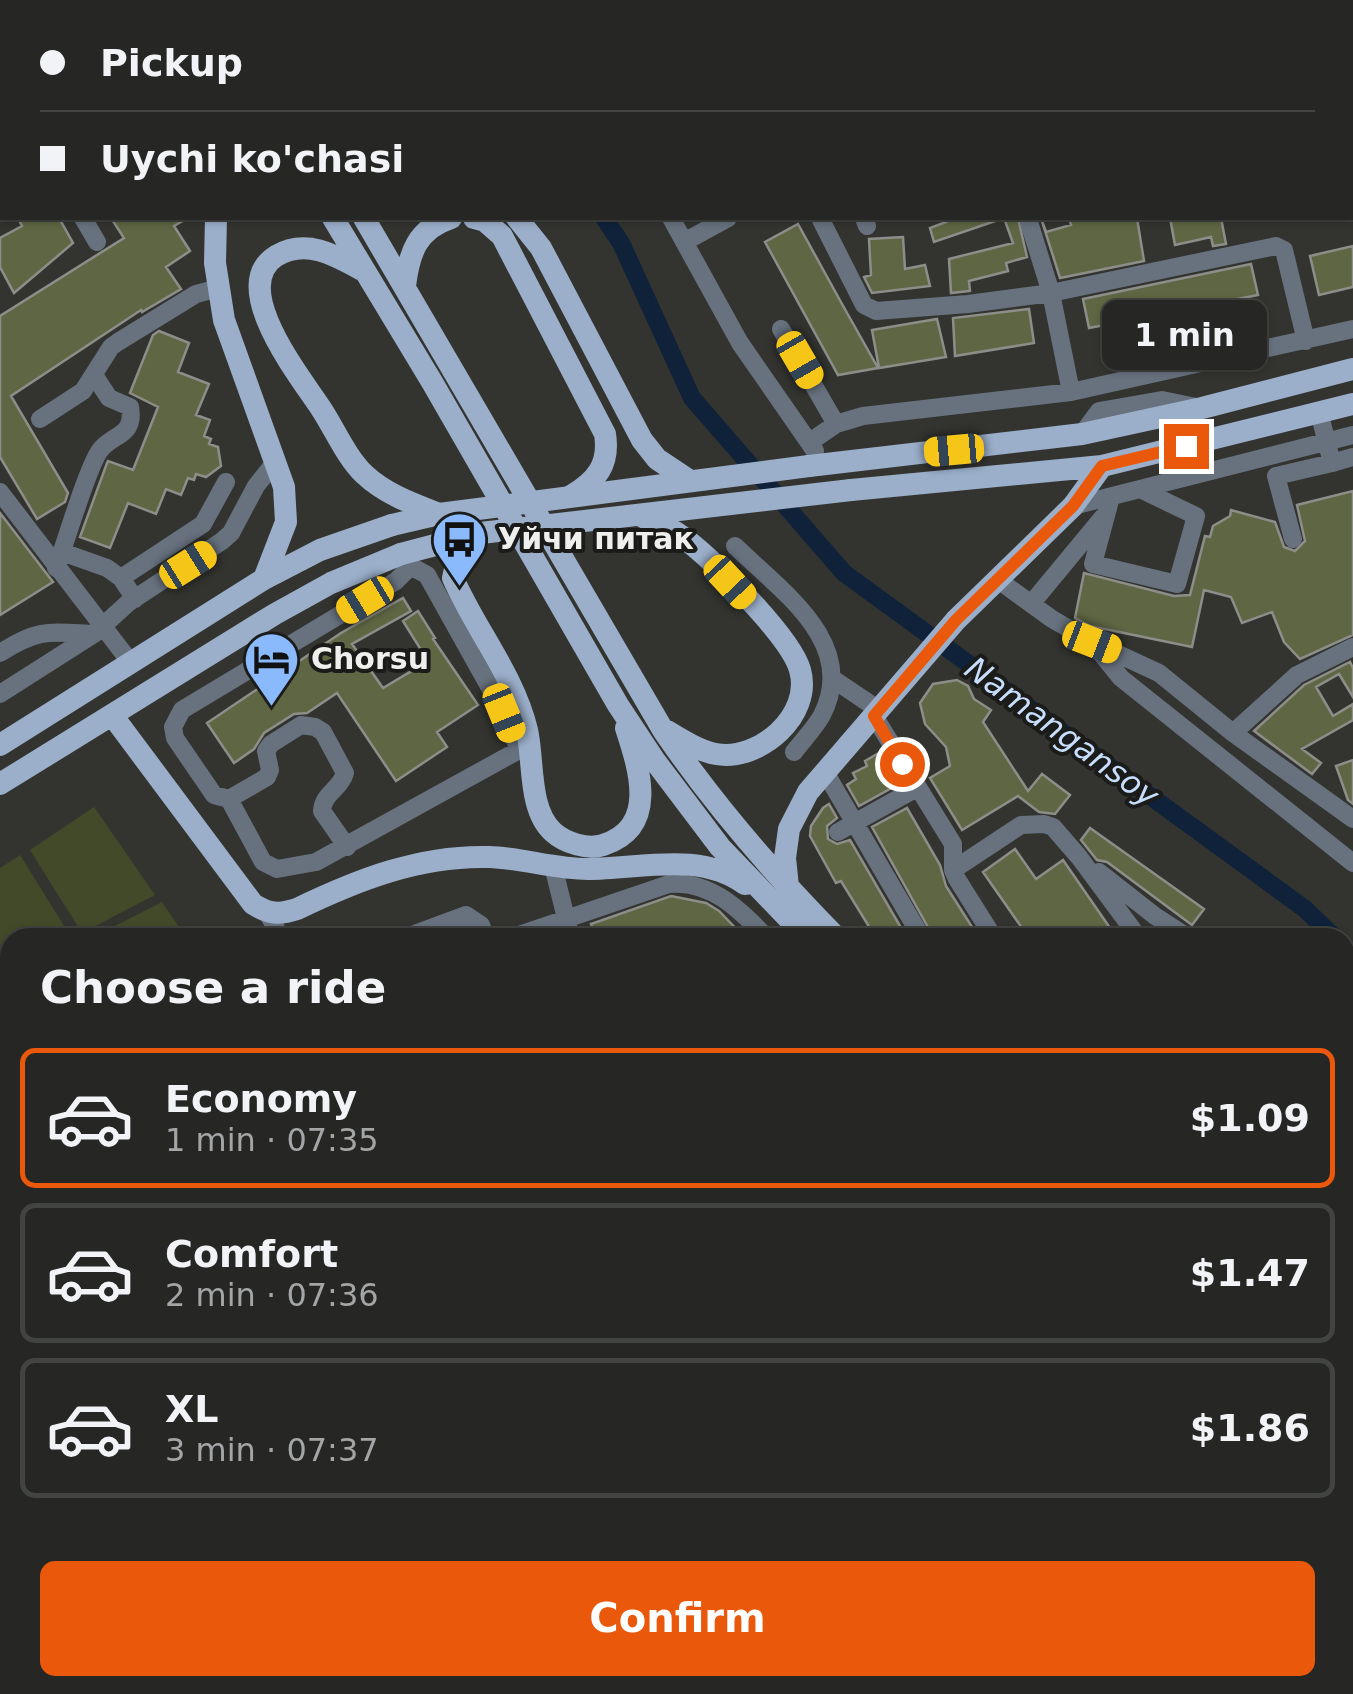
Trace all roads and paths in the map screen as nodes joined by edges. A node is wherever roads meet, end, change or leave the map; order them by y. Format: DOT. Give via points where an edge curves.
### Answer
graph roads {
  1 [pos="84,220"];
  2 [pos="216,220"];
  3 [pos="334,220"];
  4 [pos="365,220"];
  5 [pos="445,220"];
  6 [pos="481,220"];
  7 [pos="519,220"];
  8 [pos="671,220"];
  9 [pos="724,220"];
  10 [pos="821,220"];
  11 [pos="1029,222"];
  12 [pos="97,242"];
  13 [pos="684,242"];
  14 [pos="367,273"];
  15 [pos="405,286"];
  16 [pos="219,288"];
  17 [pos="1051,293"];
  18 [pos="781,328"];
  19 [pos="1353,328"];
  20 [pos="1306,341"];
  21 [pos="1353,369"];
  22 [pos="94,376"];
  23 [pos="1071,392"];
  24 [pos="1353,404"];
  25 [pos="1318,412"];
  26 [pos="40,419"];
  27 [pos="836,424"];
  28 [pos="1353,435"];
  29 [pos="810,442"];
  30 [pos="1326,442"];
  31 [pos="984,447"];
  32 [pos="1353,457"];
  33 [pos="1262,458"];
  34 [pos="276,462"];
  35 [pos="1332,462"];
  36 [pos="816,465"];
  37 [pos="1102,466"];
  38 [pos="1276,476"];
  39 [pos="988,478"];
  40 [pos="690,481"];
  41 [pos="226,482"];
  42 [pos="1140,490"];
  43 [pos="0,492"];
  44 [pos="570,496"];
  45 [pos="1109,505"];
  46 [pos="1073,506"];
  47 [pos="439,514"];
  48 [pos="643,517"];
  49 [pos="481,533"];
  50 [pos="1293,540"];
  51 [pos="735,546"];
  52 [pos="59,560"];
  53 [pos="398,560"];
  54 [pos="1066,560"];
  55 [pos="1092,564"];
  56 [pos="121,578"];
  57 [pos="997,578"];
  58 [pos="264,579"];
  59 [pos="134,599"];
  60 [pos="1031,604"];
  61 [pos="98,630"];
  62 [pos="1092,642"];
  63 [pos="1353,648"];
  64 [pos="0,654"];
  65 [pos="131,663"];
  66 [pos="834,679"];
  67 [pos="0,694"];
  68 [pos="618,706"];
  69 [pos="876,713"];
  70 [pos="112,715"];
  71 [pos="664,730"];
  72 [pos="1233,733"];
  73 [pos="524,742"];
  74 [pos="0,744"];
  75 [pos="794,752"];
  76 [pos="825,772"];
  77 [pos="0,784"];
  78 [pos="917,788"];
  79 [pos="229,799"];
  80 [pos="1353,819"];
  81 [pos="855,822"];
  82 [pos="838,832"];
  83 [pos="347,847"];
  84 [pos="1079,856"];
  85 [pos="1353,863"];
  86 [pos="553,866"];
  87 [pos="953,870"];
  88 [pos="784,898"];
  89 [pos="267,912"];
  90 [pos="276,928"];
  91 [pos="431,928"];
  92 [pos="481,928"];
  93 [pos="569,928"];
  94 [pos="745,928"];
  95 [pos="808,928"];
  96 [pos="916,928"];
  97 [pos="988,928"];
  98 [pos="1132,928"];
  99 [pos="1174,928"];
  1 -- 12 [label="street"];
  2 -- 16 [label="main road"];
  3 -- 14 [label="main road"];
  4 -- 15 [label="main road"];
  5 -- 15 [label="main road" via="417,239"];
  6 -- 44 [label="main road" via="502,236 605,434 598,477"];
  7 -- 40 [label="main road" via="541,248 642,440"];
  8 -- 13 [label="street"];
  9 -- 13 [label="street"];
  10 -- 17 [label="street" via="864,305 876,312"];
  11 -- 17 [label="street"];
  13 -- 29 [label="street" via="740,344"];
  14 -- 47 [label="main road" via="330,252 285,251 261,275 260,298 271,331 363,474"];
  14 -- 68 [label="main road"];
  15 -- 71 [label="main road"];
  16 -- 22 [label="street" via="196,294 118,342"];
  16 -- 34 [label="main road" via="224,320"];
  17 -- 20 [label="street" via="1276,246 1284,250"];
  17 -- 23 [label="street"];
  18 -- 27 [label="street"];
  19 -- 20 [label="street"];
  20 -- 23 [label="street"];
  21 -- 31 [label="main road" via="1082,434"];
  22 -- 26 [label="street" via="75,398"];
  22 -- 52 [label="street" via="109,398 130,407 131,416 121,437 99,451"];
  23 -- 27 [label="street"];
  24 -- 25 [label="main road"];
  25 -- 30 [label="street"];
  25 -- 37 [label="main road"];
  27 -- 29 [label="street"];
  28 -- 30 [label="street"];
  29 -- 36 [label="street"];
  30 -- 33 [label="street"];
  30 -- 35 [label="street"];
  31 -- 36 [label="main road"];
  31 -- 39 [label="main road"];
  32 -- 35 [label="street"];
  33 -- 38 [label="street" via="1267,477"];
  33 -- 42 [label="street"];
  34 -- 58 [label="main road" via="286,522"];
  34 -- 59 [label="street" via="222,542"];
  35 -- 38 [label="street"];
  36 -- 40 [label="main road, bridge"];
  37 -- 39 [label="main road"];
  37 -- 46 [label="main road"];
  38 -- 50 [label="street"];
  39 -- 48 [label="main road, bridge"];
  40 -- 44 [label="main road, bridge"];
  41 -- 56 [label="street" via="203,524"];
  42 -- 45 [label="street"];
  42 -- 55 [label="street" via="1196,516 1177,584"];
  43 -- 52 [label="street"];
  44 -- 47 [label="main road, bridge"];
  45 -- 46 [label="street"];
  45 -- 54 [label="street"];
  45 -- 55 [label="street"];
  46 -- 57 [label="main road"];
  47 -- 58 [label="main road, bridge" via="334,544"];
  48 -- 49 [label="main road, bridge"];
  48 -- 71 [label="main road" via="708,559 794,652 802,674 790,720 772,740 742,754 716,754"];
  49 -- 53 [label="main road, bridge"];
  49 -- 73 [label="main road" via="465,547 453,578 521,706"];
  51 -- 66 [label="street" via="822,638"];
  52 -- 56 [label="street" via="106,568"];
  52 -- 61 [label="street"];
  53 -- 70 [label="main road" via="332,583"];
  53 -- 73 [label="street" via="427,575"];
  53 -- 79 [label="street" via="396,581 176,717 175,738 214,795"];
  54 -- 55 [label="street"];
  54 -- 60 [label="street"];
  56 -- 59 [label="street"];
  57 -- 60 [label="street"];
  57 -- 69 [label="main road"];
  58 -- 65 [label="main road"];
  59 -- 61 [label="street"];
  60 -- 62 [label="street"];
  61 -- 64 [label="street" via="33,634"];
  61 -- 65 [label="street"];
  61 -- 67 [label="street"];
  62 -- 72 [label="street" via="1158,674"];
  62 -- 85 [label="street" via="1121,678"];
  63 -- 72 [label="street" via="1296,675"];
  65 -- 74 [label="main road"];
  66 -- 69 [label="street"];
  66 -- 75 [label="street" via="820,719"];
  68 -- 73 [label="main road" via="641,795 638,821 619,840 584,847 552,832 538,809"];
  68 -- 88 [label="main road" via="720,847"];
  69 -- 76 [label="main road"];
  69 -- 78 [label="street"];
  70 -- 77 [label="main road"];
  70 -- 89 [label="main road" via="253,904"];
  71 -- 88 [label="main road"];
  72 -- 80 [label="street"];
  73 -- 83 [label="street"];
  76 -- 81 [label="street"];
  76 -- 88 [label="main road" via="789,829"];
  78 -- 81 [label="street"];
  78 -- 87 [label="street" via="953,844"];
  79 -- 83 [label="street" via="270,868 316,862"];
  79 -- 83 [label="street" via="267,776 271,744 301,726 316,726 345,768 322,811"];
  81 -- 82 [label="street"];
  81 -- 96 [label="street"];
  84 -- 87 [label="street" via="1053,827 1021,825"];
  84 -- 98 [label="street"];
  84 -- 99 [label="street"];
  86 -- 88 [label="main road" via="693,865"];
  86 -- 89 [label="main road" via="492,856 440,860 373,875 282,914"];
  86 -- 93 [label="street"];
  87 -- 97 [label="street"];
  88 -- 95 [label="main road"];
  89 -- 90 [label="street"];
  91 -- 92 [label="street" via="466,915"];
  93 -- 94 [label="street" via="681,883 714,892"];
}
